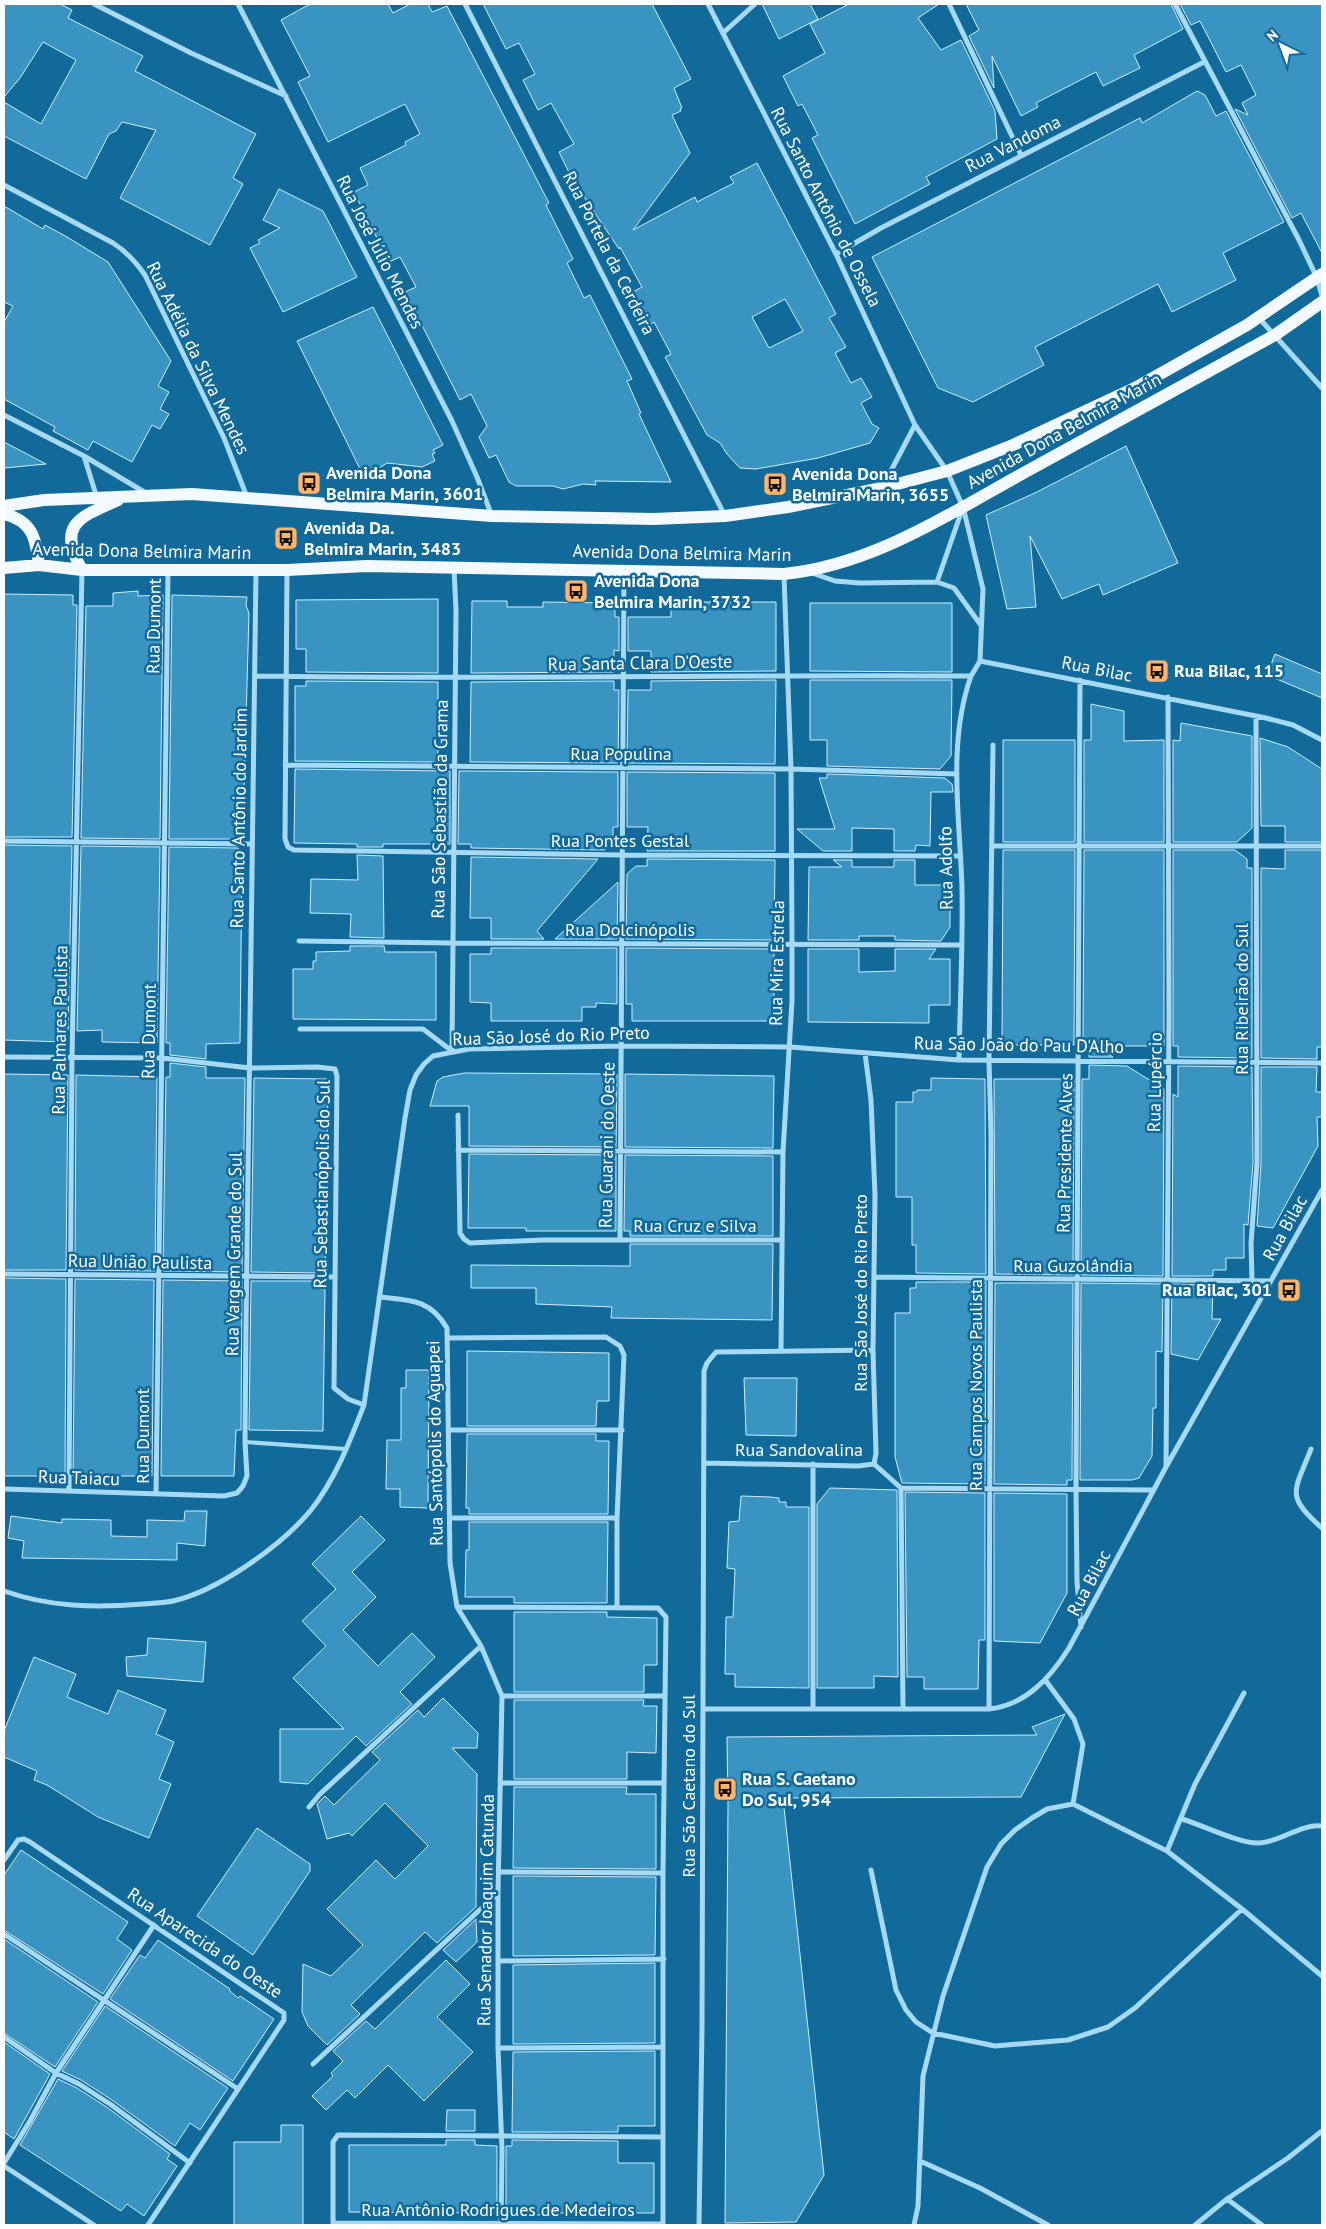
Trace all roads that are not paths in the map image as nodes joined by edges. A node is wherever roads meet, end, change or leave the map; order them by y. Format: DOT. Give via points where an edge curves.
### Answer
graph roads {
  1 [pos="94,4"];
  2 [pos="238,4"];
  3 [pos="465,4"];
  4 [pos="708,4"];
  5 [pos="755,4"];
  6 [pos="949,4"];
  7 [pos="1175,4"];
  8 [pos="723,33"];
  9 [pos="1204,62"];
  10 [pos="286,96"];
  11 [pos="1021,155"];
  12 [pos="4,185"];
  13 [pos="836,254"];
  14 [pos="1320,276"];
  15 [pos="1322,296"];
  16 [pos="1322,302"];
  17 [pos="1258,318"];
  18 [pos="1275,335"];
  19 [pos="1322,388"];
  20 [pos="4,415"];
  21 [pos="915,425"];
  22 [pos="84,456"];
  23 [pos="947,471"];
  24 [pos="882,488"];
  25 [pos="150,496"];
  26 [pos="125,497"];
  27 [pos="247,497"];
  28 [pos="97,498"];
  29 [pos="4,506"];
  30 [pos="963,507"];
  31 [pos="4,514"];
  32 [pos="492,516"];
  33 [pos="725,516"];
  34 [pos="39,565"];
  35 [pos="4,568"];
  36 [pos="168,568"];
  37 [pos="454,568"];
  38 [pos="82,570"];
  39 [pos="256,570"];
  40 [pos="287,570"];
  41 [pos="624,570"];
  42 [pos="808,572"];
  43 [pos="784,574"];
  44 [pos="937,582"];
  45 [pos="980,624"];
  46 [pos="980,661"];
  47 [pos="788,675"];
  48 [pos="255,676"];
  49 [pos="286,676"];
  50 [pos="971,676"];
  51 [pos="455,677"];
  52 [pos="624,678"];
  53 [pos="1080,680"];
  54 [pos="1168,697"];
  55 [pos="1256,717"];
  56 [pos="1322,740"];
  57 [pos="993,745"];
  58 [pos="285,765"];
  59 [pos="454,766"];
  60 [pos="623,768"];
  61 [pos="791,769"];
  62 [pos="957,774"];
  63 [pos="4,841"];
  64 [pos="76,842"];
  65 [pos="164,842"];
  66 [pos="252,844"];
  67 [pos="1080,845"];
  68 [pos="992,846"];
  69 [pos="1169,846"];
  70 [pos="1256,846"];
  71 [pos="1322,846"];
  72 [pos="453,853"];
  73 [pos="622,855"];
  74 [pos="792,855"];
  75 [pos="961,856"];
  76 [pos="300,941"];
  77 [pos="453,944"];
  78 [pos="622,944"];
  79 [pos="792,945"];
  80 [pos="961,945"];
  81 [pos="300,1029"];
  82 [pos="622,1046"];
  83 [pos="790,1047"];
  84 [pos="452,1051"];
  85 [pos="865,1053"];
  86 [pos="4,1057"];
  87 [pos="72,1057"];
  88 [pos="162,1058"];
  89 [pos="959,1060"];
  90 [pos="989,1061"];
  91 [pos="1079,1061"];
  92 [pos="1168,1062"];
  93 [pos="1256,1063"];
  94 [pos="1322,1063"];
  95 [pos="250,1068"];
  96 [pos="458,1115"];
  97 [pos="458,1150"];
  98 [pos="621,1152"];
  99 [pos="783,1152"];
  100 [pos="1322,1190"];
  101 [pos="620,1239"];
  102 [pos="782,1240"];
  103 [pos="4,1274"];
  104 [pos="70,1275"];
  105 [pos="158,1276"];
  106 [pos="247,1277"];
  107 [pos="335,1277"];
  108 [pos="874,1278"];
  109 [pos="989,1280"];
  110 [pos="1077,1280"];
  111 [pos="1167,1280"];
  112 [pos="1252,1281"];
  113 [pos="1271,1281"];
  114 [pos="379,1297"];
  115 [pos="449,1338"];
  116 [pos="874,1350"];
  117 [pos="781,1351"];
  118 [pos="364,1404"];
  119 [pos="449,1430"];
  120 [pos="622,1430"];
  121 [pos="246,1442"];
  122 [pos="346,1449"];
  123 [pos="1311,1449"];
  124 [pos="705,1463"];
  125 [pos="813,1464"];
  126 [pos="874,1464"];
  127 [pos="1166,1467"];
  128 [pos="901,1488"];
  129 [pos="4,1489"];
  130 [pos="989,1489"];
  131 [pos="1076,1489"];
  132 [pos="1154,1490"];
  133 [pos="69,1491"];
  134 [pos="156,1494"];
  135 [pos="450,1518"];
  136 [pos="617,1518"];
  137 [pos="1322,1528"];
  138 [pos="4,1592"];
  139 [pos="456,1607"];
  140 [pos="617,1608"];
  141 [pos="1081,1627"];
  142 [pos="481,1646"];
  143 [pos="1046,1681"];
  144 [pos="1244,1693"];
  145 [pos="502,1696"];
  146 [pos="664,1696"];
  147 [pos="704,1709"];
  148 [pos="813,1709"];
  149 [pos="903,1709"];
  150 [pos="989,1709"];
  151 [pos="501,1783"];
  152 [pos="664,1783"];
  153 [pos="1074,1804"];
  154 [pos="309,1807"];
  155 [pos="1182,1819"];
  156 [pos="1322,1826"];
  157 [pos="1168,1851"];
  158 [pos="4,1860"];
  159 [pos="871,1870"];
  160 [pos="499,1872"];
  161 [pos="663,1873"];
  162 [pos="498,1894"];
  163 [pos="1242,1909"];
  164 [pos="154,1925"];
  165 [pos="4,1934"];
  166 [pos="664,1959"];
  167 [pos="499,1961"];
  168 [pos="1322,1976"];
  169 [pos="105,1999"];
  170 [pos="933,2033"];
  171 [pos="4,2038"];
  172 [pos="663,2047"];
  173 [pos="498,2048"];
  174 [pos="313,2064"];
  175 [pos="56,2073"];
  176 [pos="238,2089"];
  177 [pos="1322,2131"];
  178 [pos="501,2135"];
  179 [pos="662,2137"];
  180 [pos="920,2161"];
  181 [pos="190,2163"];
  182 [pos="4,2165"];
  183 [pos="1227,2199"];
  184 [pos="333,2224"];
  185 [pos="501,2224"];
  186 [pos="663,2224"];
  187 [pos="94,2225"];
  188 [pos="148,2225"];
  189 [pos="700,2225"];
  190 [pos="914,2225"];
  191 [pos="1048,2225"];
  192 [pos="1195,2225"];
  193 [pos="1262,2225"];
  1 -- 10 [label="street"];
  2 -- 10 [label="street, Rua José Júlio Mendes"];
  3 -- 33 [label="street, Rua Portela da Cerdeira"];
  4 -- 8 [label="street, Rua Santo Antônio de Ossela"];
  5 -- 8 [label="street"];
  6 -- 11 [label="street"];
  7 -- 9 [label="street"];
  8 -- 13 [label="street, Rua Santo Antônio de Ossela"];
  9 -- 11 [label="street, Rua Vandoma"];
  9 -- 14 [label="street"];
  10 -- 32 [label="street, Rua José Júlio Mendes" via="452,421"];
  11 -- 13 [label="street, Rua Vandoma"];
  12 -- 27 [label="street, Rua Adélia da Silva Mendes" via="113,243 135,261 145,275 224,438"];
  13 -- 21 [label="street, Rua Santo Antônio de Ossela"];
  14 -- 15 [label="street"];
  14 -- 17 [label="main road, Avenida Dona Belmira Marin"];
  16 -- 18 [label="main road, Avenida Dona Belmira Marin"];
  17 -- 18 [label="street"];
  17 -- 23 [label="main road, Avenida Dona Belmira Marin" via="1135,388 1013,445"];
  18 -- 19 [label="street"];
  18 -- 30 [label="main road, Avenida Dona Belmira Marin"];
  20 -- 22 [label="street"];
  21 -- 23 [label="street, Rua Santo Antônio de Ossela"];
  21 -- 24 [label="street"];
  22 -- 25 [label="street"];
  22 -- 28 [label="street"];
  23 -- 24 [label="main road, Avenida Dona Belmira Marin"];
  23 -- 30 [label="street"];
  24 -- 33 [label="main road, Avenida Dona Belmira Marin"];
  25 -- 26 [label="main road, Avenida Dona Belmira Marin"];
  25 -- 27 [label="main road, Avenida Dona Belmira Marin"];
  26 -- 28 [label="main road, Avenida Dona Belmira Marin"];
  26 -- 38 [label="main road" via="92,512 73,528 70,540"];
  27 -- 32 [label="main road, Avenida Dona Belmira Marin"];
  28 -- 29 [label="main road, Avenida Dona Belmira Marin" via="44,500"];
  30 -- 42 [label="main road, Avenida Dona Belmira Marin" via="882,548"];
  30 -- 44 [label="street"];
  30 -- 45 [label="street" via="983,589"];
  31 -- 34 [label="main road" via="13,516 33,533"];
  32 -- 33 [label="main road, Avenida Dona Belmira Marin" via="654,519"];
  34 -- 35 [label="main road, Avenida Dona Belmira Marin"];
  34 -- 38 [label="main road, Avenida Dona Belmira Marin"];
  36 -- 38 [label="main road, Avenida Dona Belmira Marin"];
  36 -- 39 [label="main road, Avenida Dona Belmira Marin"];
  36 -- 65 [label="street, Rua Dumont"];
  37 -- 40 [label="main road, Avenida Dona Belmira Marin" via="367,566"];
  37 -- 41 [label="main road, Avenida Dona Belmira Marin"];
  37 -- 51 [label="street, Rua São Sebastião da Grama"];
  38 -- 64 [label="street, Rua Palmares Paulista"];
  39 -- 40 [label="main road, Avenida Dona Belmira Marin"];
  39 -- 48 [label="street, Rua Santo Antônio do Jardim"];
  40 -- 49 [label="street"];
  41 -- 43 [label="main road, Avenida Dona Belmira Marin"];
  41 -- 52 [label="street, Rua Guarani do Oeste"];
  42 -- 43 [label="main road, Avenida Dona Belmira Marin"];
  42 -- 44 [label="street" via="835,581 860,583"];
  43 -- 47 [label="street, Rua Mira Estrela"];
  44 -- 45 [label="street" via="954,588"];
  45 -- 46 [label="street"];
  46 -- 50 [label="street"];
  46 -- 53 [label="street, Rua Bilac"];
  47 -- 50 [label="street, Rua Santa Clara D'Oeste"];
  47 -- 52 [label="street, Rua Santa Clara D'Oeste"];
  47 -- 61 [label="street, Rua Mira Estrela"];
  48 -- 49 [label="street, Rua Santa Clara D'Oeste"];
  48 -- 66 [label="street, Rua Santo Antônio do Jardim"];
  49 -- 51 [label="street, Rua Santa Clara D'Oeste"];
  49 -- 58 [label="street"];
  50 -- 62 [label="street, Rua Adolfo" via="960,715"];
  51 -- 52 [label="street, Rua Santa Clara D'Oeste"];
  51 -- 59 [label="street, Rua São Sebastião da Grama"];
  52 -- 60 [label="street, Rua Guarani do Oeste"];
  53 -- 54 [label="street, Rua Bilac"];
  53 -- 67 [label="street, Rua Presidente Alves"];
  54 -- 55 [label="street, Rua Bilac"];
  54 -- 69 [label="street, Rua Lupércio"];
  55 -- 56 [label="street, Rua Bilac" via="1293,726"];
  55 -- 70 [label="street, Rua Ribeirão do Sul"];
  57 -- 68 [label="street"];
  58 -- 59 [label="street, Rua Populina"];
  58 -- 72 [label="street, Rua Pontes Gestal" via="285,839 288,847 294,850"];
  59 -- 60 [label="street, Rua Populina"];
  59 -- 72 [label="street, Rua São Sebastião da Grama"];
  60 -- 61 [label="street, Rua Populina"];
  60 -- 73 [label="street, Rua Guarani do Oeste"];
  61 -- 62 [label="street, Rua Populina"];
  61 -- 74 [label="street, Rua Mira Estrela"];
  62 -- 75 [label="street, Rua Adolfo"];
  63 -- 64 [label="street"];
  64 -- 65 [label="street"];
  64 -- 87 [label="street, Rua Palmares Paulista"];
  65 -- 66 [label="street"];
  65 -- 88 [label="street, Rua Dumont"];
  66 -- 95 [label="street, Rua Santo Antônio do Jardim"];
  67 -- 68 [label="street"];
  67 -- 69 [label="street"];
  67 -- 91 [label="street, Rua Presidente Alves"];
  68 -- 90 [label="street"];
  69 -- 70 [label="street"];
  69 -- 92 [label="street, Rua Lupércio"];
  70 -- 71 [label="street"];
  70 -- 93 [label="street, Rua Ribeirão do Sul"];
  72 -- 73 [label="street, Rua Pontes Gestal"];
  72 -- 77 [label="street, Rua São Sebastião da Grama"];
  73 -- 74 [label="street, Rua Pontes Gestal"];
  73 -- 78 [label="street, Rua Guarani do Oeste"];
  74 -- 75 [label="street, Rua Pontes Gestal"];
  74 -- 79 [label="street, Rua Mira Estrela"];
  75 -- 80 [label="street, Rua Adolfo"];
  76 -- 77 [label="street, Rua Dolcinópolis"];
  77 -- 78 [label="street, Rua Dolcinópolis"];
  77 -- 84 [label="street, Rua São Sebastião da Grama"];
  78 -- 79 [label="street, Rua Dolcinópolis"];
  78 -- 82 [label="street, Rua Guarani do Oeste"];
  79 -- 80 [label="street, Rua Dolcinópolis"];
  79 -- 83 [label="street, Rua Mira Estrela"];
  80 -- 89 [label="street, Rua Adolfo"];
  81 -- 84 [label="street" via="423,1029"];
  82 -- 83 [label="street, Rua São José do Rio Preto"];
  82 -- 84 [label="street, Rua São José do Rio Preto"];
  82 -- 98 [label="street, Rua Guarani do Oeste"];
  83 -- 85 [label="street, Rua São José do Rio Preto"];
  83 -- 99 [label="street, Rua Mira Estrela"];
  84 -- 114 [label="street, Rua São José do Rio Preto" via="428,1060 416,1075 410,1090"];
  85 -- 89 [label="street, Rua São João do Pau D'Alho"];
  85 -- 108 [label="street, Rua São José do Rio Preto" via="871,1100 875,1195"];
  86 -- 87 [label="street, Rua Sebastianópolis do Sul"];
  87 -- 88 [label="street, Rua Sebastianópolis do Sul"];
  87 -- 104 [label="street, Rua Palmares Paulista"];
  88 -- 95 [label="street, Rua Sebastianópolis do Sul"];
  88 -- 105 [label="street, Rua Dumont"];
  89 -- 90 [label="street, Rua São João do Pau D'Alho"];
  90 -- 91 [label="street, Rua São João do Pau D'Alho"];
  90 -- 109 [label="street, Rua Campos Novos Paulista"];
  91 -- 92 [label="street, Rua São João do Pau D'Alho"];
  91 -- 110 [label="street, Rua Presidente Alves"];
  92 -- 93 [label="street, Rua São João do Pau D'Alho"];
  92 -- 111 [label="street, Rua Lupércio"];
  93 -- 94 [label="street, Rua São João do Pau D'Alho"];
  93 -- 112 [label="street, Rua Ribeirão do Sul" via="1257,1164 1251,1243"];
  95 -- 106 [label="street, Rua Vargem Grande do Sul"];
  95 -- 107 [label="street, Rua Sebastianópolis do Sul" via="330,1067 337,1071"];
  96 -- 97 [label="street, Rua Cruz e Silva"];
  97 -- 98 [label="street"];
  97 -- 101 [label="street, Rua Cruz e Silva" via="460,1234 464,1240 470,1243"];
  98 -- 99 [label="street"];
  98 -- 101 [label="street, Rua Guarani do Oeste"];
  99 -- 102 [label="street, Rua Mira Estrela"];
  100 -- 113 [label="street, Rua Bilac"];
  101 -- 102 [label="street, Rua Cruz e Silva"];
  102 -- 117 [label="street, Rua Mira Estrela"];
  103 -- 104 [label="street, Rua União Paulista"];
  104 -- 105 [label="street, Rua União Paulista"];
  104 -- 133 [label="street, Rua Palmares Paulista"];
  105 -- 106 [label="street, Rua União Paulista"];
  105 -- 134 [label="street, Rua Dumont"];
  106 -- 107 [label="street, Rua União Paulista"];
  106 -- 121 [label="street, Rua Vargem Grande do Sul"];
  107 -- 118 [label="street, Rua Sebastianópolis do Sul" via="334,1388 348,1399"];
  108 -- 109 [label="street, Rua Guzolândia"];
  108 -- 116 [label="street, Rua São José do Rio Preto"];
  109 -- 110 [label="street, Rua Guzolândia"];
  109 -- 130 [label="street, Rua Campos Novos Paulista"];
  110 -- 111 [label="street, Rua Guzolândia"];
  110 -- 131 [label="street, Rua Presidente Alves"];
  111 -- 112 [label="street, Rua Guzolândia"];
  111 -- 127 [label="street, Rua Lupércio"];
  112 -- 113 [label="street, Rua Guzolândia"];
  113 -- 127 [label="street, Rua Bilac"];
  114 -- 115 [label="street, Rua Santópolis do Aguapei" via="416,1301 431,1308 441,1317"];
  114 -- 118 [label="street, Rua São José do Rio Preto"];
  115 -- 119 [label="street, Rua Santópolis do Aguapei"];
  115 -- 120 [label="street" via="606,1337 620,1346 624,1355"];
  116 -- 117 [label="street"];
  116 -- 126 [label="street, Rua São José do Rio Preto"];
  117 -- 124 [label="street, Rua São Caetano do Sul" via="716,1352 707,1362 704,1371"];
  118 -- 122 [label="street, Rua São José do Rio Preto"];
  119 -- 120 [label="street"];
  119 -- 135 [label="street, Rua Santópolis do Aguapei"];
  120 -- 136 [label="street"];
  121 -- 122 [label="lane"];
  121 -- 134 [label="street, Rua Taiacu" via="247,1476 236,1493 224,1496"];
  122 -- 138 [label="street, Rua São José do Rio Preto" via="323,1493 290,1531 252,1563 214,1585 173,1601 108,1607 75,1607"];
  123 -- 137 [label="street" via="1295,1493 1306,1514"];
  124 -- 125 [label="street, Rua Sandovalina"];
  124 -- 147 [label="street, Rua São Caetano do Sul"];
  125 -- 126 [label="street, Rua Sandovalina"];
  125 -- 148 [label="street"];
  126 -- 128 [label="street, Rua Sandovalina"];
  127 -- 132 [label="street, Rua Bilac"];
  128 -- 130 [label="street"];
  128 -- 149 [label="street"];
  129 -- 133 [label="street, Rua Taiacu"];
  130 -- 131 [label="street"];
  130 -- 150 [label="street, Rua Campos Novos Paulista"];
  131 -- 132 [label="street"];
  131 -- 141 [label="street, Rua Presidente Alves"];
  132 -- 141 [label="street, Rua Bilac"];
  133 -- 134 [label="street, Rua Taiacu"];
  135 -- 136 [label="street"];
  135 -- 139 [label="street, Rua Santópolis do Aguapei" via="450,1563"];
  136 -- 140 [label="street"];
  139 -- 140 [label="street"];
  139 -- 142 [label="street, Rua Senador Joaquim Catunda"];
  140 -- 146 [label="street, Rua São Caetano do Sul" via="658,1608 666,1617"];
  141 -- 143 [label="street, Rua Bilac"];
  142 -- 145 [label="street, Rua Senador Joaquim Catunda"];
  142 -- 154 [label="street"];
  143 -- 150 [label="street, Rua Bilac" via="1006,1707"];
  143 -- 153 [label="street" via="1074,1719 1082,1744"];
  144 -- 155 [label="street" via="1195,1784"];
  145 -- 146 [label="street"];
  145 -- 151 [label="street, Rua Senador Joaquim Catunda"];
  146 -- 152 [label="street, Rua São Caetano do Sul"];
  147 -- 148 [label="street, Rua Bilac"];
  147 -- 189 [label="street, Rua São Caetano do Sul"];
  148 -- 149 [label="street, Rua Bilac"];
  149 -- 150 [label="street, Rua Bilac"];
  151 -- 152 [label="street"];
  151 -- 160 [label="street, Rua Senador Joaquim Catunda"];
  152 -- 161 [label="street, Rua São Caetano do Sul"];
  153 -- 157 [label="street"];
  153 -- 170 [label="street" via="1047,1809 1015,1830 1001,1844 987,1867"];
  155 -- 156 [label="street" via="1246,1843 1260,1844 1293,1831"];
  155 -- 157 [label="street"];
  157 -- 163 [label="street"];
  158 -- 164 [label="street, Rua Aparecida do Oeste" via="18,1840 24,1839"];
  159 -- 170 [label="street" via="896,1990 916,2022"];
  160 -- 161 [label="street"];
  160 -- 162 [label="street, Rua Senador Joaquim Catunda"];
  161 -- 166 [label="street, Rua São Caetano do Sul"];
  162 -- 167 [label="street, Rua Senador Joaquim Catunda"];
  162 -- 174 [label="street"];
  163 -- 168 [label="street"];
  163 -- 170 [label="street" via="1135,2008 1108,2027 1068,2040 995,2046"];
  164 -- 169 [label="street"];
  164 -- 176 [label="street, Rua Aparecida do Oeste" via="284,2014 284,2020"];
  165 -- 169 [label="street"];
  166 -- 167 [label="street"];
  166 -- 172 [label="street, Rua São Caetano do Sul"];
  167 -- 173 [label="street, Rua Senador Joaquim Catunda"];
  169 -- 175 [label="street"];
  169 -- 176 [label="street"];
  170 -- 180 [label="street" via="923,2076"];
  171 -- 175 [label="street"];
  172 -- 173 [label="street"];
  172 -- 179 [label="street, Rua São Caetano do Sul"];
  173 -- 178 [label="street, Rua Senador Joaquim Catunda"];
  175 -- 181 [label="street" via="110,2104"];
  175 -- 182 [label="street"];
  176 -- 181 [label="street, Rua Aparecida do Oeste"];
  177 -- 183 [label="street"];
  178 -- 179 [label="street"];
  178 -- 184 [label="street" via="338,2135 333,2142"];
  178 -- 185 [label="street, Rua Senador Joaquim Catunda"];
  179 -- 186 [label="street, Rua São Caetano do Sul"];
  180 -- 190 [label="street"];
  180 -- 191 [label="street" via="980,2188"];
  181 -- 188 [label="street, Rua Aparecida do Oeste"];
  182 -- 187 [label="street"];
  183 -- 192 [label="street"];
  183 -- 193 [label="street"];
  184 -- 185 [label="street, Rua Antônio Rodrigues de Medeiros"];
  185 -- 186 [label="street, Rua Antônio Rodrigues de Medeiros"];
}
